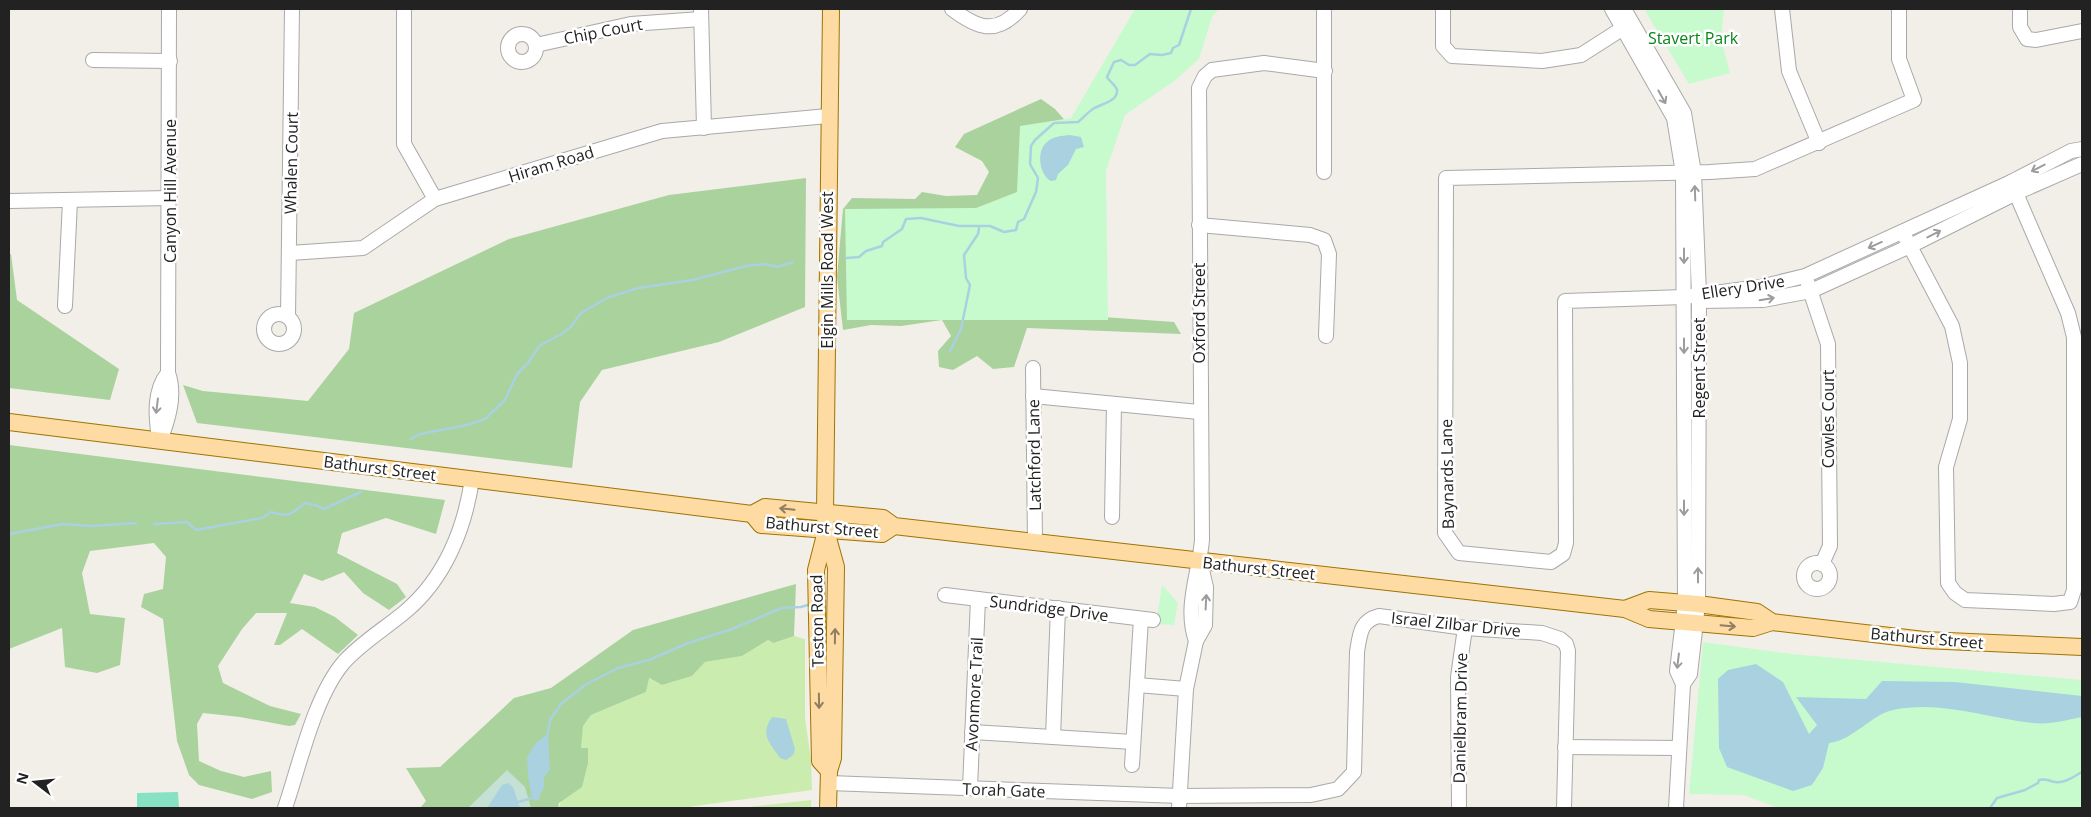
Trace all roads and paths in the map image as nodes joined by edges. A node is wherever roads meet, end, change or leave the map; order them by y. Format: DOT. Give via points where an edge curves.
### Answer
graph roads {
  1 [pos="169,9"];
  2 [pos="292,9"];
  3 [pos="404,9"];
  4 [pos="831,9"];
  5 [pos="952,9"];
  6 [pos="1020,9"];
  7 [pos="1324,9"];
  8 [pos="1443,9"];
  9 [pos="1612,9"];
  10 [pos="1624,9"];
  11 [pos="1782,9"];
  12 [pos="1899,9"];
  13 [pos="2020,9"];
  14 [pos="701,14"];
  15 [pos="1628,25"];
  16 [pos="2082,31"];
  17 [pos="536,45"];
  18 [pos="93,60"];
  19 [pos="170,61"];
  20 [pos="1325,71"];
  21 [pos="828,116"];
  22 [pos="704,128"];
  23 [pos="1819,143"];
  24 [pos="2082,148"];
  25 [pos="2082,164"];
  26 [pos="1324,172"];
  27 [pos="1689,173"];
  28 [pos="2014,188"];
  29 [pos="170,198"];
  30 [pos="435,199"];
  31 [pos="9,201"];
  32 [pos="70,201"];
  33 [pos="1199,224"];
  34 [pos="1903,233"];
  35 [pos="1910,246"];
  36 [pos="290,253"];
  37 [pos="1805,276"];
  38 [pos="1811,291"];
  39 [pos="1684,297"];
  40 [pos="1699,297"];
  41 [pos="64,306"];
  42 [pos="288,317"];
  43 [pos="1326,336"];
  44 [pos="1033,368"];
  45 [pos="1033,396"];
  46 [pos="1114,404"];
  47 [pos="1199,412"];
  48 [pos="9,422"];
  49 [pos="160,441"];
  50 [pos="472,479"];
  51 [pos="825,513"];
  52 [pos="752,514"];
  53 [pos="1112,517"];
  54 [pos="894,526"];
  55 [pos="826,531"];
  56 [pos="1035,542"];
  57 [pos="1200,562"];
  58 [pos="1822,564"];
  59 [pos="945,596"];
  60 [pos="978,599"];
  61 [pos="1691,603"];
  62 [pos="1058,608"];
  63 [pos="1625,609"];
  64 [pos="1772,622"];
  65 [pos="1689,623"];
  66 [pos="1465,628"];
  67 [pos="2082,648"];
  68 [pos="1137,685"];
  69 [pos="1186,689"];
  70 [pos="972,732"];
  71 [pos="1053,737"];
  72 [pos="1132,742"];
  73 [pos="1565,747"];
  74 [pos="1679,748"];
  75 [pos="1132,765"];
  76 [pos="829,777"];
  77 [pos="970,788"];
  78 [pos="1179,802"];
  79 [pos="285,808"];
  80 [pos="828,808"];
  81 [pos="1458,808"];
  82 [pos="1564,808"];
  83 [pos="1676,808"];
  1 -- 19 [label="street, Canyon Hill Avenue"];
  2 -- 36 [label="street, Whalen Court"];
  3 -- 30 [label="street" via="404,144"];
  4 -- 21 [label="main road, Elgin Mills Road West"];
  5 -- 6 [label="street" via="978,26 987,27 998,26"];
  7 -- 20 [label="street"];
  8 -- 15 [label="street" via="1443,46 1452,56 1542,61 1581,55"];
  9 -- 15 [label="street, Regent Street"];
  10 -- 15 [label="street, Regent Street"];
  11 -- 23 [label="street" via="1789,72"];
  12 -- 23 [label="street" via="1899,59 1914,100"];
  13 -- 16 [label="street" via="2020,27 2027,39"];
  14 -- 17 [label="street, Chip Court" via="631,24"];
  14 -- 22 [label="street"];
  15 -- 27 [label="street, Regent Street" via="1674,118"];
  18 -- 19 [label="street"];
  19 -- 29 [label="street, Canyon Hill Avenue"];
  20 -- 26 [label="street"];
  20 -- 33 [label="street, Oxford Street" via="1264,63 1212,70 1205,76 1199,88"];
  21 -- 22 [label="street, Hiram Road"];
  21 -- 51 [label="main road, Elgin Mills Road West"];
  22 -- 30 [label="street, Hiram Road" via="662,131"];
  23 -- 27 [label="street" via="1756,169"];
  24 -- 28 [label="street, Ellery Drive, one-way" via="2071,151"];
  25 -- 28 [label="street, Ellery Drive"];
  27 -- 39 [label="street, Regent Street, one-way"];
  27 -- 39 [label="street, Baynards Lane" via="1446,178 1445,533 1459,553 1551,562 1563,554 1566,543 1565,301"];
  40 -- 27 [label="street, Regent Street, one-way"];
  28 -- 34 [label="street, Ellery Drive"];
  35 -- 28 [label="street, Ellery Drive, one-way"];
  28 -- 35 [label="street" via="2068,313 2074,337 2074,590 2070,602 1965,600 1955,594 1948,583 1946,467 1960,419 1960,363 1952,326"];
  29 -- 32 [label="street"];
  29 -- 49 [label="street, Canyon Hill Avenue" via="168,373 172,384 169,419"];
  30 -- 36 [label="street, Hiram Road" via="363,248"];
  31 -- 32 [label="street"];
  32 -- 41 [label="street"];
  33 -- 43 [label="street" via="1310,235 1324,240 1328,254"];
  33 -- 47 [label="street, Oxford Street"];
  34 -- 35 [label="street"];
  34 -- 37 [label="street, Ellery Drive, one-way"];
  35 -- 38 [label="street, Ellery Drive"];
  36 -- 42 [label="street, Whalen Court"];
  37 -- 38 [label="street, Cowles Court"];
  37 -- 40 [label="street, Ellery Drive"];
  40 -- 38 [label="street, Ellery Drive, one-way" via="1762,300"];
  38 -- 58 [label="street, Cowles Court" via="1828,344 1830,546"];
  39 -- 40 [label="street, Ellery Drive"];
  39 -- 61 [label="street, Regent Street, one-way"];
  61 -- 40 [label="street, Regent Street, one-way"];
  44 -- 45 [label="street, Latchford Lane"];
  45 -- 46 [label="street"];
  45 -- 56 [label="street, Latchford Lane"];
  46 -- 47 [label="street"];
  46 -- 53 [label="street"];
  47 -- 57 [label="street, Oxford Street"];
  48 -- 49 [label="main road, Bathurst Street"];
  49 -- 50 [label="main road, Bathurst Street"];
  50 -- 52 [label="main road, Bathurst Street"];
  50 -- 79 [label="street" via="456,542 440,571 407,610 344,662 322,695"];
  51 -- 52 [label="main road, Bathurst Street, one-way" via="765,507"];
  51 -- 54 [label="main road, Bathurst Street" via="883,518"];
  51 -- 55 [label="main road, Elgin Mills Road West"];
  52 -- 55 [label="main road, Bathurst Street" via="761,525"];
  54 -- 55 [label="main road, Bathurst Street" via="882,534"];
  54 -- 56 [label="main road, Bathurst Street"];
  55 -- 76 [label="main road, Teston Road" via="816,570 820,761"];
  56 -- 57 [label="main road, Bathurst Street"];
  57 -- 63 [label="main road, Bathurst Street"];
  57 -- 69 [label="street, Oxford Street" via="1206,587 1205,625 1196,641"];
  59 -- 60 [label="street, Sundridge Drive"];
  60 -- 62 [label="street, Sundridge Drive"];
  60 -- 70 [label="street, Avonmore Trail"];
  61 -- 63 [label="main road, Bathurst Street" via="1649,600"];
  61 -- 64 [label="main road, Bathurst Street" via="1757,612"];
  61 -- 65 [label="street, Regent Street"];
  62 -- 68 [label="street, Sundridge Drive" via="1147,619"];
  62 -- 71 [label="street"];
  63 -- 65 [label="main road, Bathurst Street" via="1649,619"];
  65 -- 64 [label="main road, Bathurst Street, one-way" via="1753,628"];
  64 -- 67 [label="main road, Bathurst Street" via="1924,640"];
  65 -- 74 [label="street, Regent Street" via="1677,671 1683,684"];
  66 -- 73 [label="street, Israel Zilbar Drive" via="1542,633 1566,644"];
  66 -- 78 [label="street, Israel Zilbar Drive" via="1379,616 1369,618 1363,624 1357,652 1354,772 1338,789 1311,795"];
  66 -- 81 [label="street, Danielbram Drive" via="1458,678"];
  68 -- 69 [label="street"];
  68 -- 72 [label="street"];
  69 -- 78 [label="street, Oxford Street"];
  70 -- 71 [label="street"];
  70 -- 77 [label="street, Avonmore Trail"];
  71 -- 72 [label="street"];
  72 -- 75 [label="street"];
  73 -- 74 [label="street"];
  73 -- 82 [label="street, Israel Zilbar Drive"];
  74 -- 83 [label="street, Regent Street"];
  76 -- 77 [label="street, Torah Gate"];
  76 -- 80 [label="main road, Teston Road"];
  77 -- 78 [label="street, Torah Gate"];
}
